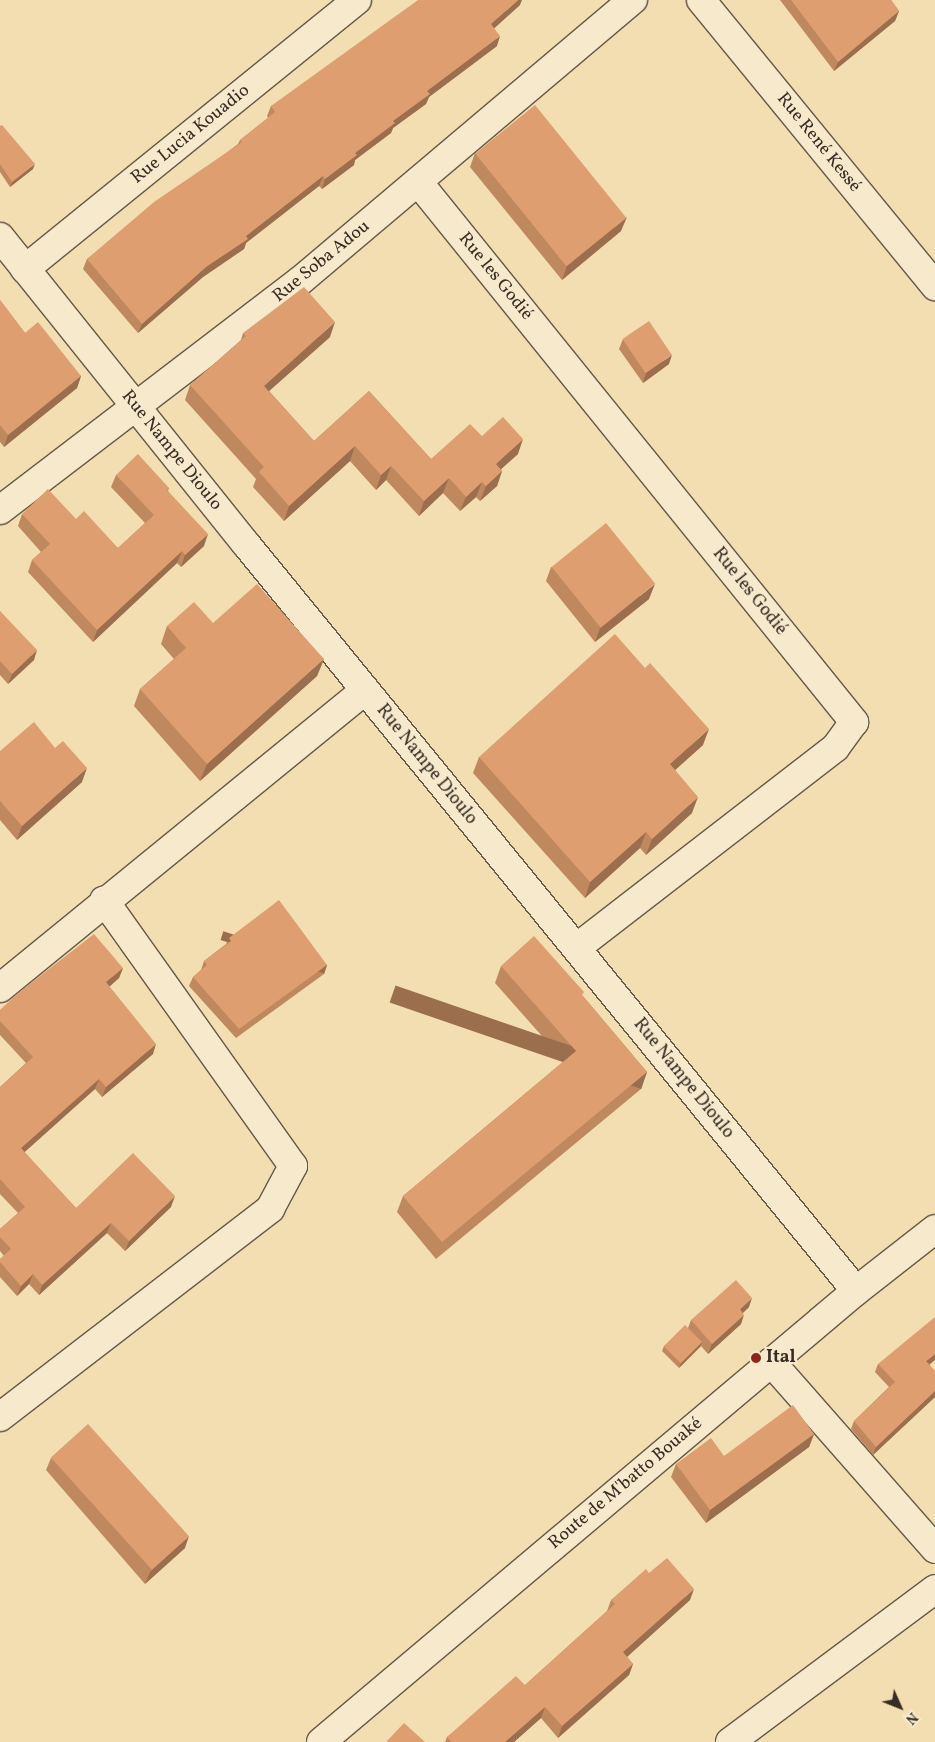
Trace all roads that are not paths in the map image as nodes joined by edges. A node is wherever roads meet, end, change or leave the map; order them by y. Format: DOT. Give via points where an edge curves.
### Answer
graph roads {
  1 [pos="357,0"];
  2 [pos="633,0"];
  3 [pos="701,0"];
  4 [pos="419,184"];
  5 [pos="0,237"];
  6 [pos="26,269"];
  7 [pos="935,286"];
  8 [pos="135,407"];
  9 [pos="0,510"];
  10 [pos="365,690"];
  11 [pos="104,900"];
  12 [pos="576,948"];
  13 [pos="0,988"];
  14 [pos="935,1229"];
  15 [pos="856,1291"];
  16 [pos="771,1362"];
  17 [pos="0,1417"];
  18 [pos="935,1549"];
  19 [pos="935,1589"];
  20 [pos="321,1742"];
  21 [pos="730,1742"];
  1 -- 6 [label="street, Rue Lucia Kouadio"];
  2 -- 4 [label="street, Rue Soba Adou"];
  3 -- 7 [label="street, Rue René Kessé"];
  4 -- 8 [label="street, Rue Soba Adou" via="300,281"];
  4 -- 12 [label="street, Rue les Godié" via="854,722 834,748"];
  5 -- 6 [label="street, Rue Nampe Dioulo"];
  6 -- 8 [label="street, Rue Nampe Dioulo"];
  8 -- 9 [label="street, Rue Soba Adou"];
  8 -- 10 [label="street, Rue Nampe Dioulo"];
  10 -- 11 [label="street"];
  10 -- 12 [label="street, Rue Nampe Dioulo"];
  11 -- 13 [label="street"];
  11 -- 17 [label="street" via="293,1166 270,1209"];
  12 -- 15 [label="street, Rue Nampe Dioulo"];
  14 -- 15 [label="street, Route de M'batto Bouaké"];
  15 -- 16 [label="street, Route de M'batto Bouaké"];
  16 -- 18 [label="street"];
  16 -- 20 [label="street, Route de M'batto Bouaké"];
  19 -- 21 [label="street"];
}
